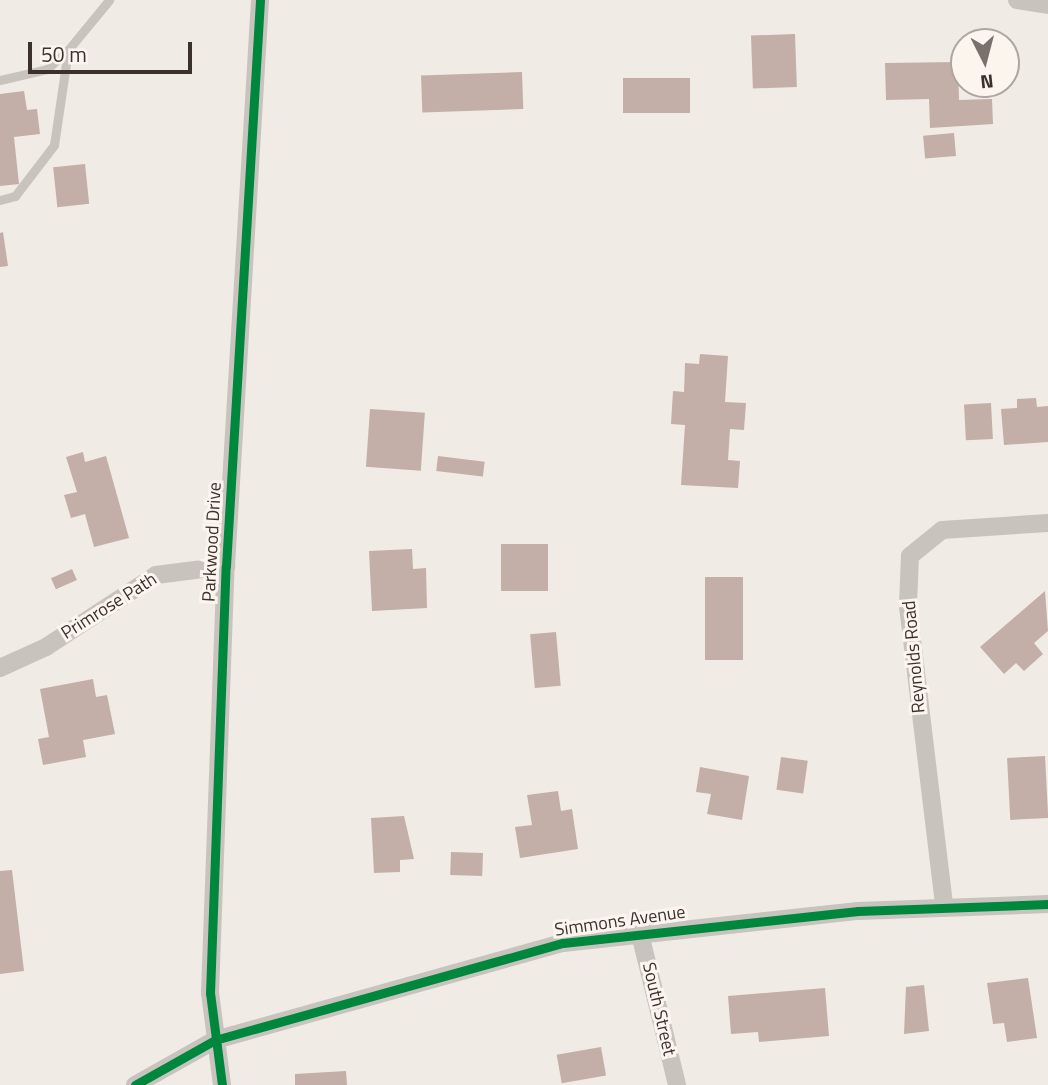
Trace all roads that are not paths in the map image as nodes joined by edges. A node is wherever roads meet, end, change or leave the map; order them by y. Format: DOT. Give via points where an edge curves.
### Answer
graph roads {
  1 [pos="109,0"];
  2 [pos="260,0"];
  3 [pos="1017,0"];
  4 [pos="1048,5"];
  5 [pos="68,50"];
  6 [pos="0,80"];
  7 [pos="0,200"];
  8 [pos="1048,523"];
  9 [pos="226,566"];
  10 [pos="0,668"];
  11 [pos="944,904"];
  12 [pos="1048,904"];
  13 [pos="640,934"];
  14 [pos="215,1040"];
  15 [pos="135,1085"];
  16 [pos="222,1085"];
  17 [pos="677,1085"];
  1 -- 5 [label="lane"];
  2 -- 9 [label="street, Parkwood Drive"];
  3 -- 4 [label="street"];
  5 -- 6 [label="lane" via="47,69"];
  5 -- 7 [label="lane" via="54,145 15,196"];
  8 -- 11 [label="street, Reynolds Road" via="942,530 910,556 908,605"];
  9 -- 10 [label="street, Primrose Path" via="156,575 46,647"];
  9 -- 14 [label="street, Parkwood Drive" via="209,993"];
  11 -- 12 [label="street, Simmons Avenue"];
  11 -- 13 [label="street, Simmons Avenue"];
  13 -- 14 [label="street, Simmons Avenue" via="499,958"];
  13 -- 17 [label="street, South Street"];
  14 -- 15 [label="street, Simmons Avenue"];
  14 -- 16 [label="street, Parkwood Drive"];
}
